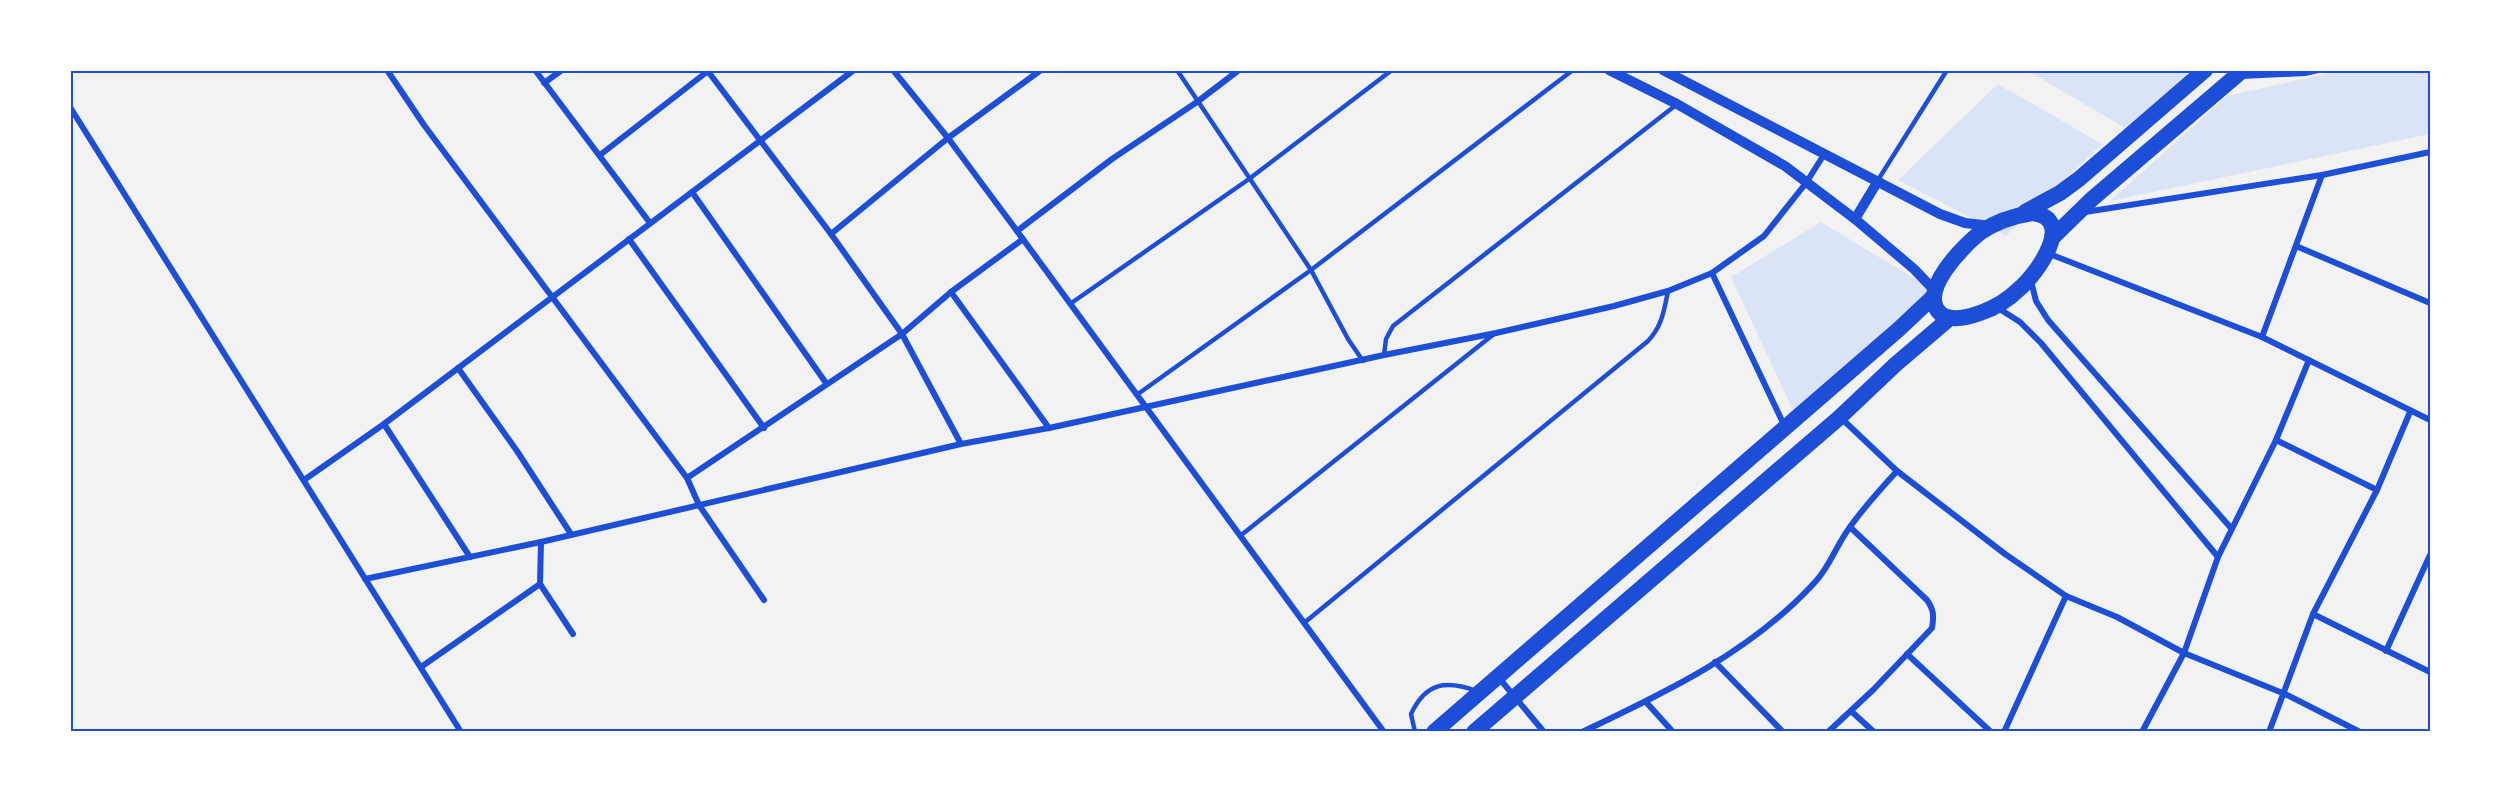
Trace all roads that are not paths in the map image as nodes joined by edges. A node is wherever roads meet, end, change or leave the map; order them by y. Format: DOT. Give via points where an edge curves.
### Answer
graph roads {
  1 [pos="387,70"];
  2 [pos="535,70"];
  3 [pos="562,70"];
  4 [pos="854,70"];
  5 [pos="893,70"];
  6 [pos="1041,70"];
  7 [pos="1177,70"];
  8 [pos="1239,70"];
  9 [pos="1392,70"];
  10 [pos="1573,70"];
  11 [pos="1609,70"];
  12 [pos="1663,70"];
  13 [pos="1947,70"];
  14 [pos="2205,70"];
  15 [pos="2318,70"];
  16 [pos="708,71"];
  17 [pos="2307,72"];
  18 [pos="2240,73"];
  19 [pos="544,83"];
  20 [pos="1197,102"];
  21 [pos="1677,104"];
  22 [pos="70,107"];
  23 [pos="948,138"];
  24 [pos="760,143"];
  25 [pos="2430,152"];
  26 [pos="1825,153"];
  27 [pos="600,155"];
  28 [pos="2322,176"];
  29 [pos="1249,179"];
  30 [pos="1878,181"];
  31 [pos="1806,183"];
  32 [pos="692,192"];
  33 [pos="2076,214"];
  34 [pos="2018,215"];
  35 [pos="1855,219"];
  36 [pos="651,223"];
  37 [pos="1991,226"];
  38 [pos="1017,231"];
  39 [pos="831,234"];
  40 [pos="629,239"];
  41 [pos="1023,239"];
  42 [pos="2050,245"];
  43 [pos="2296,246"];
  44 [pos="1311,270"];
  45 [pos="1712,273"];
  46 [pos="2031,278"];
  47 [pos="1668,291"];
  48 [pos="951,292"];
  49 [pos="1934,293"];
  50 [pos="552,298"];
  51 [pos="2430,303"];
  52 [pos="1070,304"];
  53 [pos="1995,306"];
  54 [pos="1950,318"];
  55 [pos="1496,333"];
  56 [pos="902,334"];
  57 [pos="2262,337"];
  58 [pos="1384,355"];
  59 [pos="2309,360"];
  60 [pos="1363,361"];
  61 [pos="458,368"];
  62 [pos="826,383"];
  63 [pos="1138,394"];
  64 [pos="1148,408"];
  65 [pos="2410,412"];
  66 [pos="1840,417"];
  67 [pos="2430,420"];
  68 [pos="384,424"];
  69 [pos="1785,427"];
  70 [pos="764,428"];
  71 [pos="1049,428"];
  72 [pos="2276,440"];
  73 [pos="962,444"];
  74 [pos="1897,471"];
  75 [pos="687,478"];
  76 [pos="304,480"];
  77 [pos="2377,490"];
  78 [pos="699,505"];
  79 [pos="1850,527"];
  80 [pos="2230,528"];
  81 [pos="571,534"];
  82 [pos="1240,536"];
  83 [pos="541,542"];
  84 [pos="2430,555"];
  85 [pos="470,557"];
  86 [pos="2218,557"];
  87 [pos="365,579"];
  88 [pos="540,584"];
  89 [pos="2066,596"];
  90 [pos="764,600"];
  91 [pos="2313,614"];
  92 [pos="1304,623"];
  93 [pos="573,634"];
  94 [pos="2386,651"];
  95 [pos="2184,653"];
  96 [pos="1907,654"];
  97 [pos="1715,662"];
  98 [pos="421,667"];
  99 [pos="2430,672"];
  100 [pos="1498,677"];
  101 [pos="1481,692"];
  102 [pos="2285,694"];
  103 [pos="1515,696"];
  104 [pos="1646,702"];
  105 [pos="1851,711"];
  106 [pos="2345,728"];
  107 [pos="461,732"];
  108 [pos="1384,732"];
  109 [pos="1415,732"];
  110 [pos="1434,732"];
  111 [pos="1474,732"];
  112 [pos="1544,732"];
  113 [pos="1582,732"];
  114 [pos="1673,732"];
  115 [pos="1784,732"];
  116 [pos="1828,732"];
  117 [pos="1874,732"];
  118 [pos="1991,732"];
  119 [pos="2004,732"];
  120 [pos="2142,732"];
  121 [pos="2269,732"];
  122 [pos="2360,732"];
  1 -- 50 [label="street"];
  2 -- 19 [label="street"];
  3 -- 19 [label="street"];
  4 -- 24 [label="street"];
  5 -- 23 [label="street"];
  6 -- 23 [label="street"];
  7 -- 20 [label="lane"];
  8 -- 20 [label="street"];
  9 -- 29 [label="lane"];
  10 -- 44 [label="lane"];
  11 -- 21 [label="street"];
  12 -- 26 [label="street"];
  13 -- 30 [label="lane"];
  14 -- 34 [label="highway" via="2079,179"];
  15 -- 17 [label="street"];
  16 -- 24 [label="street"];
  16 -- 27 [label="street"];
  17 -- 18 [label="street"];
  18 -- 33 [label="highway"];
  19 -- 27 [label="street"];
  20 -- 29 [label="lane"];
  20 -- 38 [label="street" via="1112,159"];
  21 -- 31 [label="street" via="1762,151"];
  21 -- 58 [label="lane" via="1393,326"];
  22 -- 76 [label="street"];
  23 -- 38 [label="street"];
  23 -- 39 [label="street"];
  24 -- 32 [label="street"];
  24 -- 39 [label="street"];
  25 -- 28 [label="street"];
  26 -- 30 [label="street"];
  26 -- 31 [label="street"];
  27 -- 36 [label="street"];
  28 -- 33 [label="street"];
  28 -- 43 [label="street"];
  29 -- 44 [label="lane"];
  29 -- 52 [label="lane"];
  30 -- 35 [label="street"];
  30 -- 37 [label="street" via="1952,219"];
  31 -- 35 [label="street"];
  31 -- 45 [label="street" via="1764,236"];
  32 -- 36 [label="street"];
  32 -- 62 [label="street"];
  33 -- 42 [label="highway"];
  34 -- 37 [label="highway"];
  34 -- 42 [label="highway" via="2041,214 2049,219 2053,229"];
  35 -- 49 [label="street" via="1914,269"];
  36 -- 40 [label="street"];
  37 -- 49 [label="highway" via="1962,249"];
  38 -- 41 [label="street"];
  39 -- 56 [label="street"];
  40 -- 50 [label="street"];
  40 -- 70 [label="street"];
  41 -- 48 [label="street"];
  41 -- 52 [label="street"];
  42 -- 46 [label="highway"];
  42 -- 57 [label="street"];
  43 -- 51 [label="street"];
  43 -- 57 [label="street"];
  44 -- 60 [label="lane"];
  44 -- 63 [label="lane"];
  45 -- 47 [label="street"];
  45 -- 69 [label="street"];
  46 -- 53 [label="highway"];
  46 -- 80 [label="street" via="2036,301 2048,320"];
  47 -- 55 [label="street"];
  47 -- 92 [label="lane" via="1663,320 1648,341"];
  48 -- 56 [label="street"];
  48 -- 71 [label="street"];
  49 -- 54 [label="highway" via="1938,310"];
  49 -- 69 [label="highway" via="1899,329"];
  50 -- 61 [label="street"];
  50 -- 75 [label="street"];
  52 -- 63 [label="street"];
  53 -- 54 [label="highway" via="1974,315"];
  53 -- 86 [label="street" via="2020,322 2041,343"];
  54 -- 66 [label="highway"];
  55 -- 58 [label="street"];
  55 -- 82 [label="lane"];
  56 -- 62 [label="street"];
  56 -- 73 [label="street"];
  57 -- 59 [label="street"];
  58 -- 60 [label="street"];
  59 -- 65 [label="street"];
  59 -- 72 [label="street"];
  60 -- 64 [label="street"];
  61 -- 68 [label="street"];
  61 -- 81 [label="street"];
  62 -- 70 [label="street"];
  63 -- 64 [label="street"];
  64 -- 71 [label="street"];
  64 -- 82 [label="street"];
  65 -- 67 [label="street"];
  65 -- 77 [label="street"];
  66 -- 74 [label="street"];
  66 -- 103 [label="highway"];
  68 -- 76 [label="street"];
  68 -- 85 [label="street"];
  69 -- 100 [label="highway"];
  70 -- 75 [label="street"];
  71 -- 73 [label="street"];
  72 -- 77 [label="street"];
  72 -- 80 [label="street"];
  73 -- 78 [label="street"];
  74 -- 79 [label="street"];
  74 -- 89 [label="street"];
  75 -- 78 [label="street"];
  76 -- 87 [label="street"];
  77 -- 91 [label="street"];
  78 -- 81 [label="street"];
  78 -- 90 [label="street"];
  79 -- 96 [label="street" via="1933,609 1932,628"];
  79 -- 97 [label="street" via="1817,580 1775,622"];
  80 -- 86 [label="street"];
  81 -- 83 [label="street"];
  82 -- 92 [label="street"];
  83 -- 85 [label="street"];
  83 -- 88 [label="street"];
  84 -- 94 [label="street"];
  85 -- 87 [label="street"];
  86 -- 95 [label="street"];
  87 -- 98 [label="street"];
  88 -- 93 [label="street"];
  88 -- 98 [label="street"];
  89 -- 95 [label="street" via="2117,617"];
  89 -- 119 [label="street"];
  91 -- 94 [label="street"];
  91 -- 102 [label="street"];
  92 -- 108 [label="street"];
  94 -- 99 [label="street"];
  95 -- 102 [label="street"];
  95 -- 120 [label="street"];
  96 -- 105 [label="street"];
  96 -- 118 [label="street"];
  97 -- 104 [label="street"];
  97 -- 115 [label="street"];
  98 -- 107 [label="street"];
  100 -- 101 [label="highway"];
  100 -- 103 [label="street"];
  101 -- 109 [label="lane" via="1457,684 1428,690 1411,714"];
  101 -- 110 [label="highway"];
  102 -- 106 [label="street"];
  102 -- 121 [label="street"];
  103 -- 111 [label="highway"];
  103 -- 112 [label="street"];
  104 -- 113 [label="street"];
  104 -- 114 [label="street"];
  105 -- 116 [label="street"];
  105 -- 117 [label="street"];
  106 -- 122 [label="street"];
}
